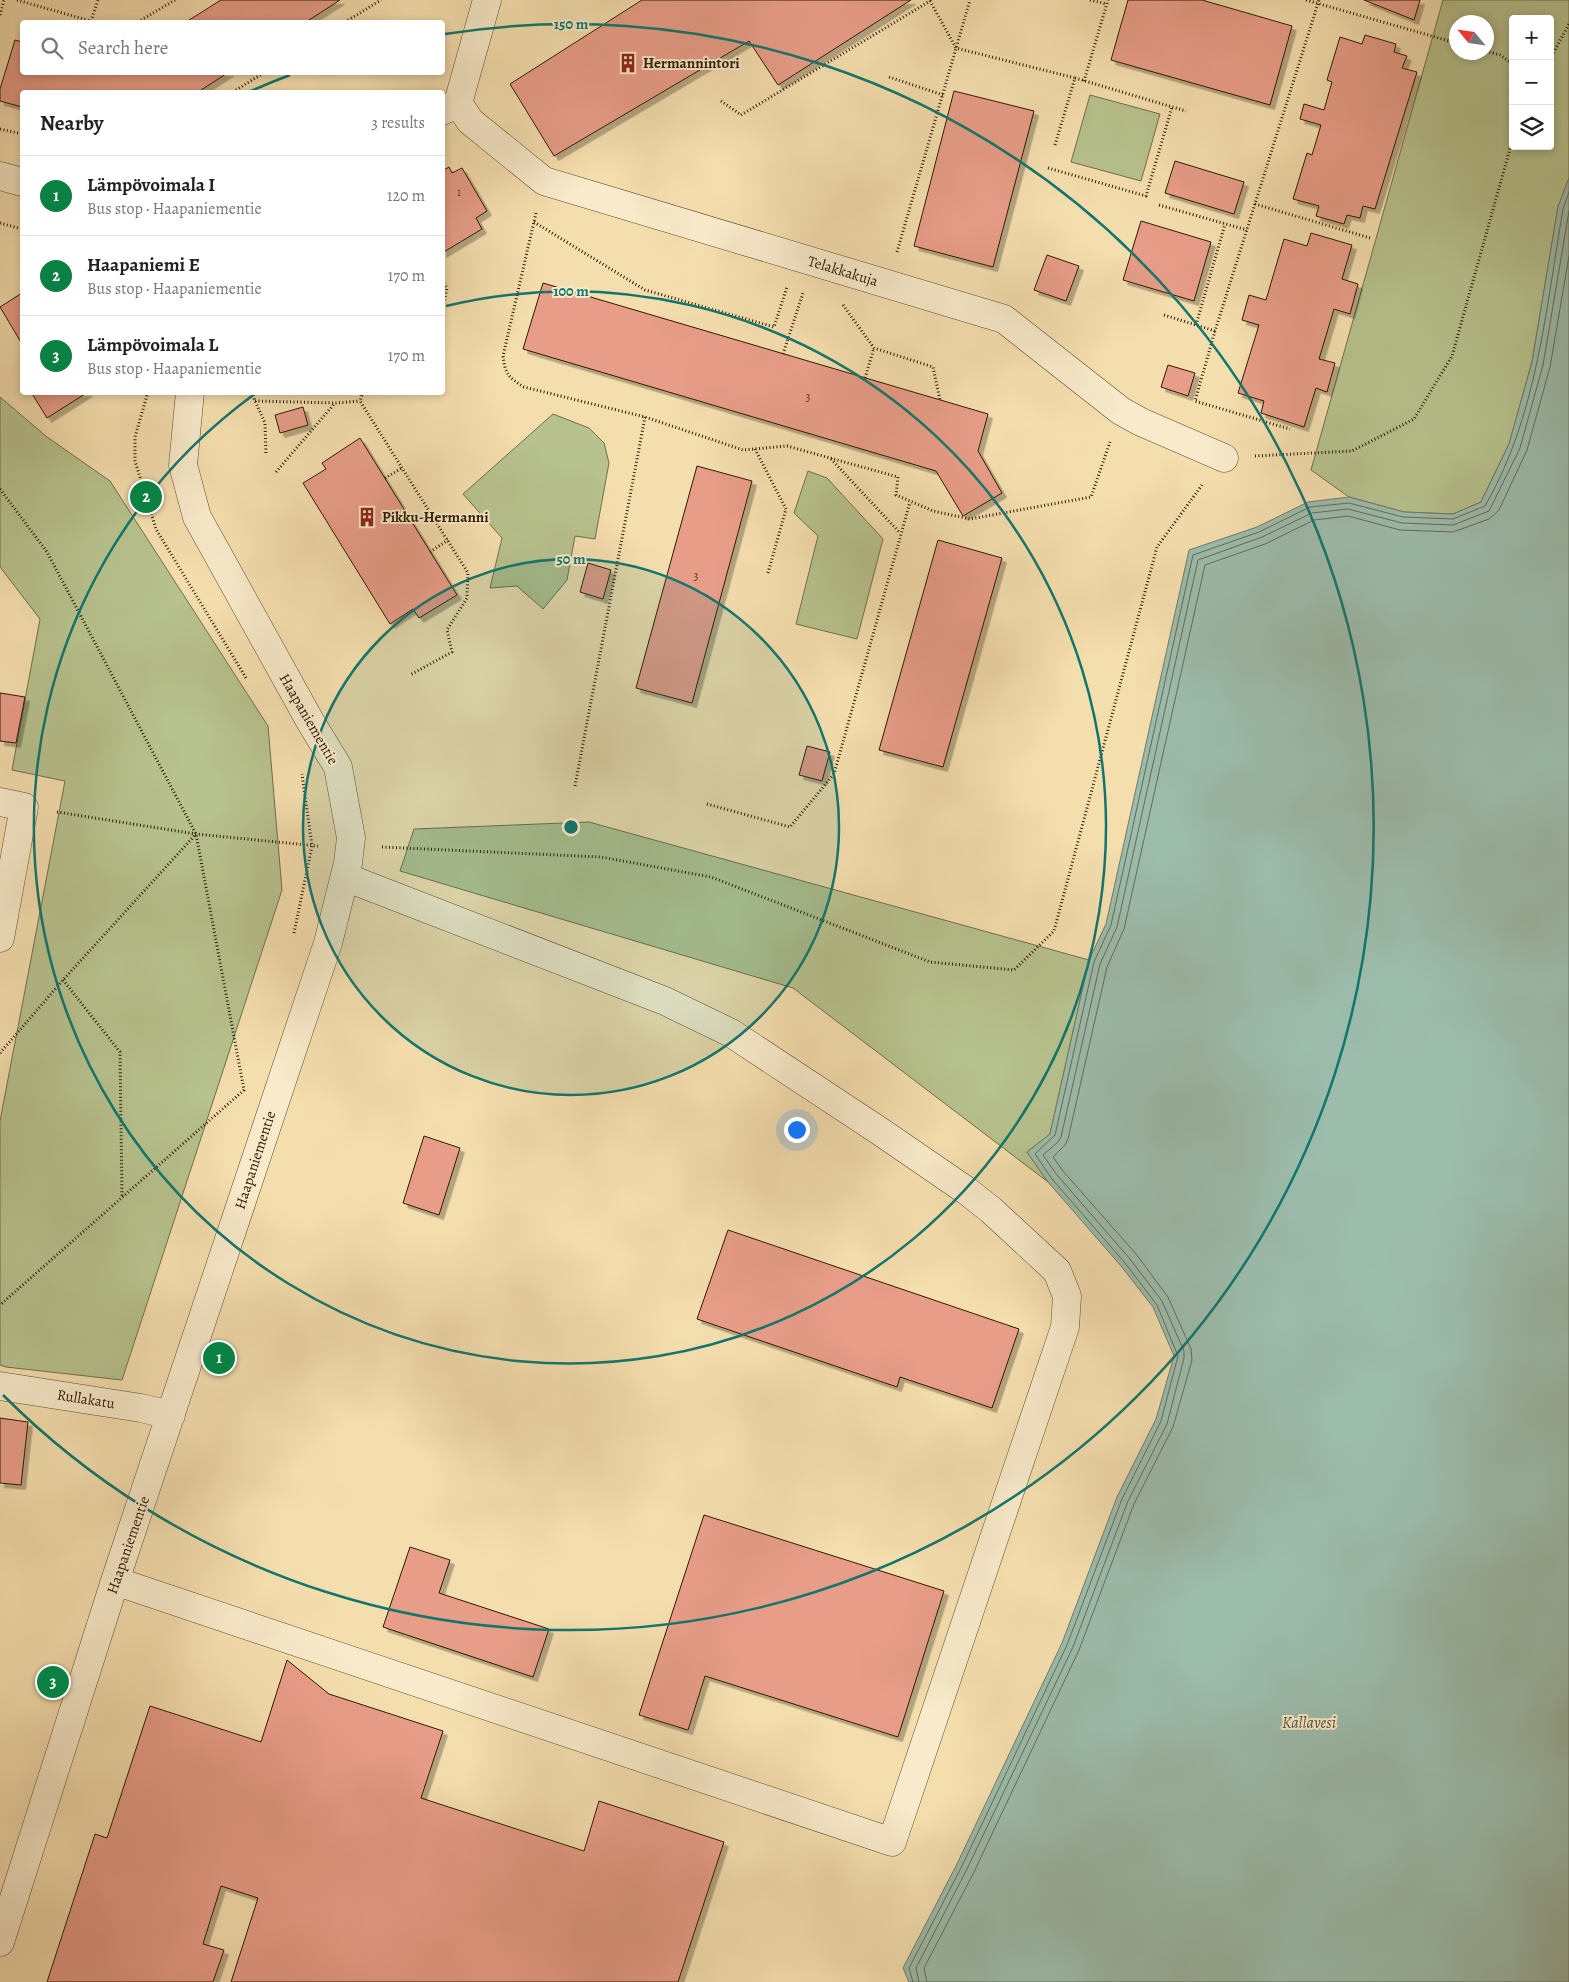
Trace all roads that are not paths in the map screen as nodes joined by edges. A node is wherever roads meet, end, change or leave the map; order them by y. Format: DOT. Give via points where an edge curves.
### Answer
graph roads {
  1 [pos="487,0"];
  2 [pos="450,107"];
  3 [pos="0,176"];
  4 [pos="20,181"];
  5 [pos="190,395"];
  6 [pos="1224,458"];
  7 [pos="12,804"];
  8 [pos="345,877"];
  9 [pos="0,938"];
  10 [pos="0,1386"];
  11 [pos="171,1415"];
  12 [pos="115,1581"];
  13 [pos="0,1942"];
  1 -- 2 [label="street"];
  2 -- 6 [label="street, Telakkakuja" via="544,181 1004,319 1121,411"];
  3 -- 4 [label="street"];
  5 -- 8 [label="street, Haapaniementie" via="183,465 197,517 338,767 351,838"];
  7 -- 9 [label="street"];
  8 -- 11 [label="street, Haapaniementie" via="328,943"];
  8 -- 12 [label="street" via="665,1001 732,1033 992,1210 1057,1271 1067,1296 1065,1328 892,1842"];
  10 -- 11 [label="street, Rullakatu"];
  11 -- 12 [label="street, Haapaniementie"];
  12 -- 13 [label="street, Haapaniementie"];
}
